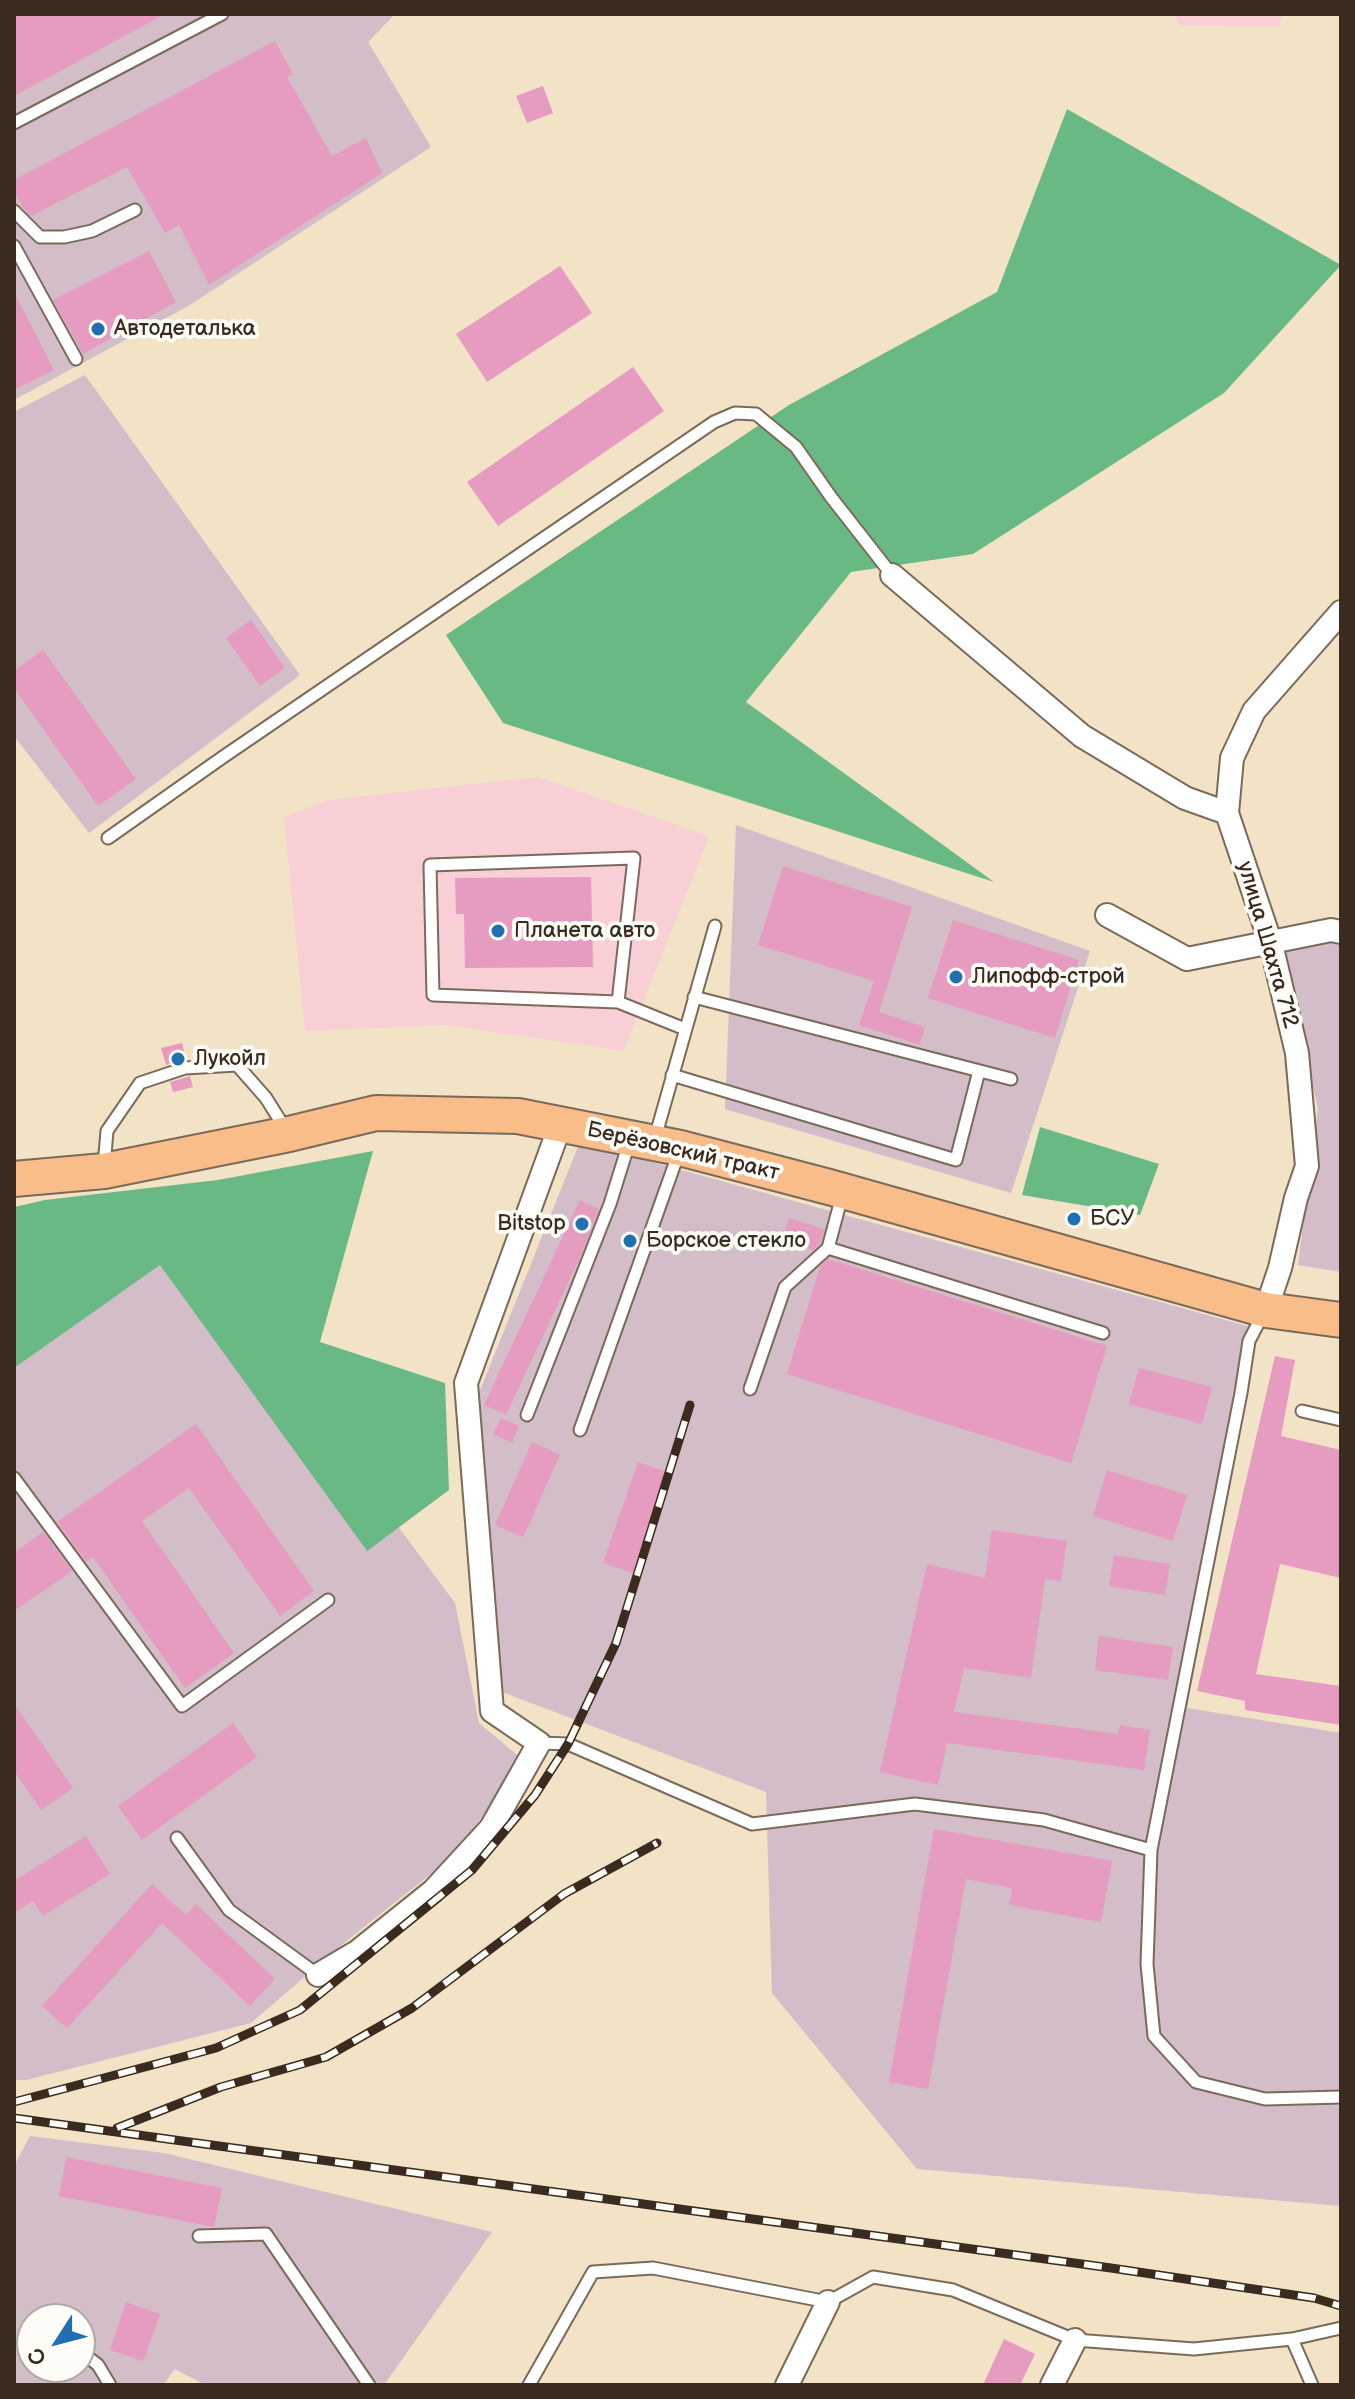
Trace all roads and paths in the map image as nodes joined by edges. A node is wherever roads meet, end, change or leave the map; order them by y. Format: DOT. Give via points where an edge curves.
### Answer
graph roads {
  1 [pos="222,14"];
  2 [pos="14,123"];
  3 [pos="135,210"];
  4 [pos="14,211"];
  5 [pos="14,246"];
  6 [pos="76,359"];
  7 [pos="892,575"];
  8 [pos="1341,612"];
  9 [pos="1227,813"];
  10 [pos="108,838"];
  11 [pos="1107,915"];
  12 [pos="715,926"];
  13 [pos="1338,927"];
  14 [pos="1271,944"];
  15 [pos="694,997"];
  16 [pos="618,1002"];
  17 [pos="685,1029"];
  18 [pos="979,1071"];
  19 [pos="672,1075"];
  20 [pos="1011,1079"];
  21 [pos="561,1123"];
  22 [pos="289,1134"];
  23 [pos="655,1143"];
  24 [pos="104,1171"];
  25 [pos="14,1179"];
  26 [pos="843,1191"];
  27 [pos="828,1248"];
  28 [pos="1266,1310"];
  29 [pos="1341,1320"];
  30 [pos="1103,1333"];
  31 [pos="750,1389"];
  32 [pos="1302,1411"];
  33 [pos="527,1415"];
  34 [pos="1341,1420"];
  35 [pos="580,1430"];
  36 [pos="14,1478"];
  37 [pos="328,1600"];
  38 [pos="539,1743"];
  39 [pos="177,1838"];
  40 [pos="1151,1850"];
  41 [pos="318,1975"];
  42 [pos="1341,2097"];
  43 [pos="199,2236"];
  44 [pos="828,2302"];
  45 [pos="1341,2328"];
  46 [pos="1292,2339"];
  47 [pos="1075,2340"];
  48 [pos="96,2363"];
  49 [pos="110,2385"];
  50 [pos="369,2385"];
  51 [pos="529,2385"];
  52 [pos="787,2385"];
  53 [pos="1052,2385"];
  54 [pos="1312,2385"];
  1 -- 2 [label="lane"];
  3 -- 4 [label="lane" via="92,231 64,237 40,237"];
  5 -- 6 [label="lane"];
  7 -- 9 [label="street" via="1082,736 1185,798"];
  7 -- 10 [label="lane" via="796,447 756,414 735,413 701,431"];
  8 -- 9 [label="street, улица Шахта 712" via="1254,711 1232,758"];
  9 -- 14 [label="street, улица Шахта 712"];
  11 -- 14 [label="street" via="1187,959"];
  12 -- 15 [label="lane"];
  13 -- 14 [label="street"];
  14 -- 28 [label="street, улица Шахта 712" via="1297,1053 1307,1166"];
  15 -- 17 [label="lane"];
  15 -- 18 [label="lane"];
  16 -- 16 [label="lane" via="433,995 430,865 634,858"];
  16 -- 17 [label="lane"];
  17 -- 19 [label="lane"];
  18 -- 19 [label="lane" via="956,1160"];
  18 -- 20 [label="lane"];
  19 -- 23 [label="lane"];
  21 -- 22 [label="main road, Берёзовский тракт" via="518,1116 376,1113"];
  21 -- 23 [label="main road, Берёзовский тракт"];
  21 -- 38 [label="street" via="466,1383 492,1711"];
  22 -- 24 [label="main road, Берёзовский тракт"];
  22 -- 24 [label="lane" via="237,1065 185,1068 140,1083 107,1131"];
  23 -- 26 [label="main road, Берёзовский тракт"];
  23 -- 33 [label="lane" via="610,1204"];
  23 -- 35 [label="lane" via="658,1218"];
  24 -- 25 [label="main road, Берёзовский тракт"];
  26 -- 27 [label="lane"];
  26 -- 28 [label="main road, Берёзовский тракт"];
  27 -- 30 [label="lane"];
  27 -- 31 [label="lane" via="785,1287"];
  28 -- 29 [label="main road, Берёзовский тракт"];
  28 -- 40 [label="lane" via="1249,1341"];
  32 -- 34 [label="lane"];
  36 -- 37 [label="lane" via="182,1706"];
  38 -- 40 [label="lane" via="568,1744 752,1824 915,1804 1044,1820"];
  38 -- 41 [label="street" via="491,1828 433,1891 357,1952"];
  39 -- 41 [label="lane" via="229,1910"];
  40 -- 42 [label="lane" via="1147,1964 1154,2036 1196,2082 1265,2099"];
  43 -- 50 [label="lane" via="266,2234"];
  44 -- 47 [label="lane" via="873,2277 953,2290"];
  44 -- 51 [label="lane" via="653,2268 593,2272"];
  44 -- 52 [label="street"];
  45 -- 46 [label="lane"];
  46 -- 47 [label="lane" via="1194,2349"];
  46 -- 54 [label="lane"];
  47 -- 53 [label="street"];
  48 -- 49 [label="lane"];
}
